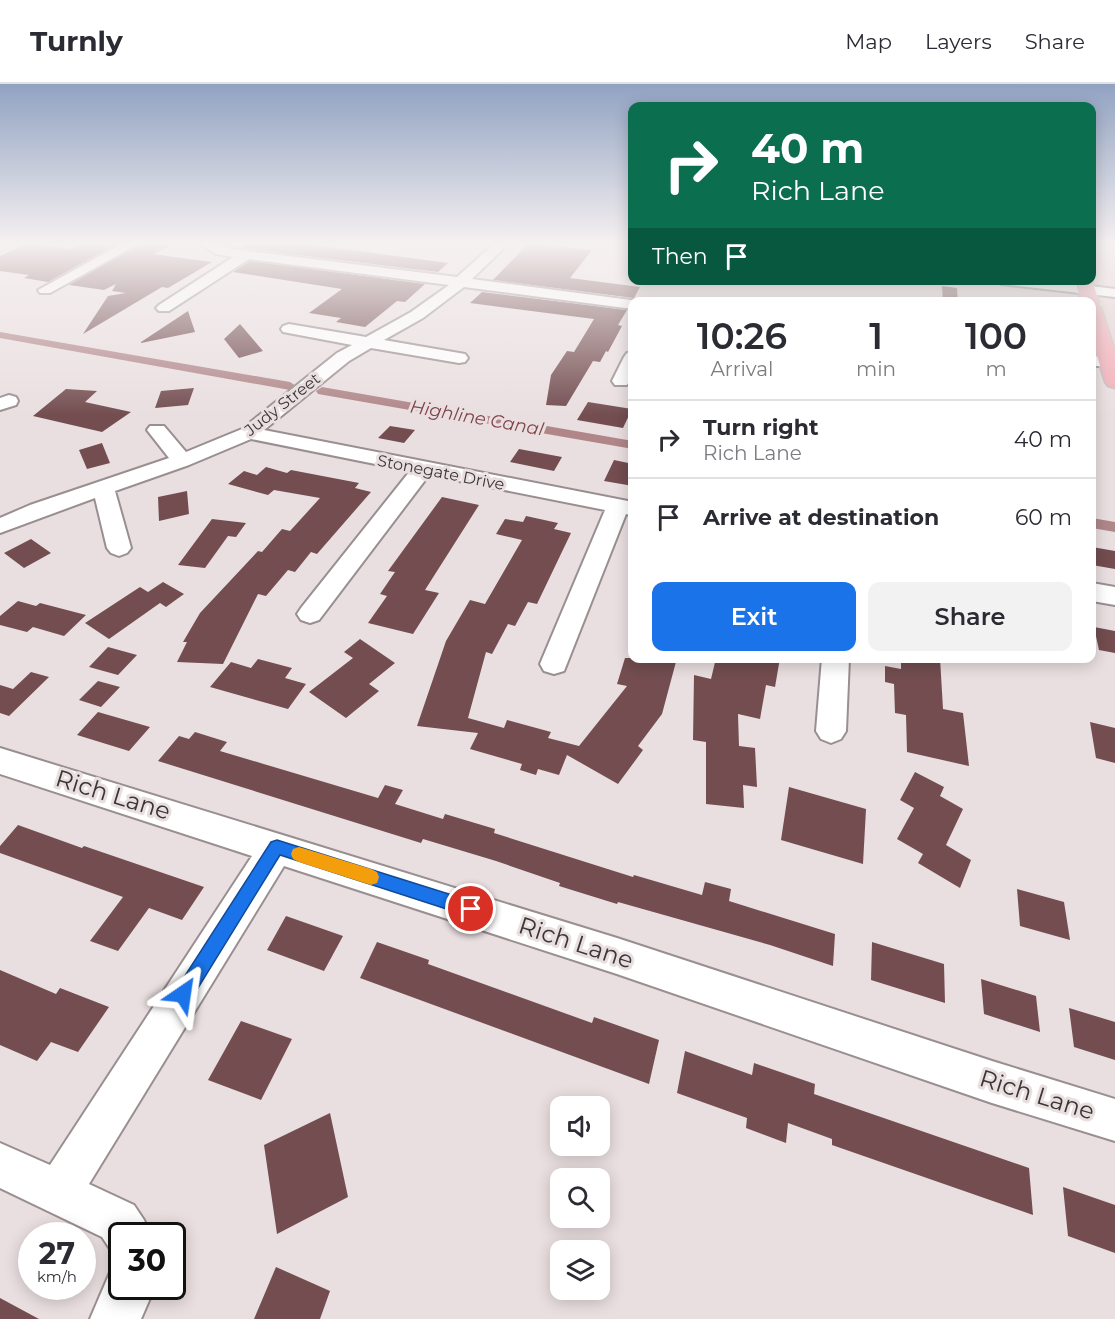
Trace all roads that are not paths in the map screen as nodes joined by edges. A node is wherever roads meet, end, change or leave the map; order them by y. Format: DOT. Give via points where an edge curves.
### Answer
graph roads {
  1 [pos="175,301"];
  2 [pos="436,301"];
  3 [pos="607,301"];
  4 [pos="628,303"];
  5 [pos="164,308"];
  6 [pos="289,329"];
  7 [pos="1096,340"];
  8 [pos="368,343"];
  9 [pos="459,358"];
  10 [pos="1100,362"];
  11 [pos="628,367"];
  12 [pos="621,381"];
  13 [pos="1115,382"];
  14 [pos="157,430"];
  15 [pos="249,433"];
  16 [pos="182,461"];
  17 [pos="423,469"];
  18 [pos="103,488"];
  19 [pos="626,508"];
  20 [pos="0,526"];
  21 [pos="119,548"];
  22 [pos="1096,593"];
  23 [pos="1115,596"];
  24 [pos="310,614"];
  25 [pos="836,663"];
  26 [pos="555,664"];
  27 [pos="831,731"];
  28 [pos="0,760"];
  29 [pos="277,847"];
  30 [pos="1115,1120"];
  31 [pos="0,1165"];
  32 [pos="58,1192"];
  33 [pos="119,1222"];
  34 [pos="125,1300"];
  35 [pos="115,1319"];
  1 -- 5 [label="street"];
  2 -- 8 [label="street, Judy Street"];
  3 -- 4 [label="street"];
  6 -- 8 [label="street"];
  7 -- 10 [label="main road"];
  8 -- 9 [label="street"];
  8 -- 15 [label="street, Judy Street" via="343,357"];
  10 -- 13 [label="main road"];
  11 -- 12 [label="street"];
  14 -- 16 [label="street"];
  15 -- 16 [label="street, Judy Street"];
  15 -- 17 [label="street, Stonegate Drive"];
  16 -- 18 [label="street, Judy Street"];
  17 -- 19 [label="street, Stonegate Drive"];
  17 -- 24 [label="street"];
  18 -- 20 [label="street, Judy Street"];
  18 -- 21 [label="street"];
  19 -- 26 [label="street"];
  22 -- 23 [label="street"];
  25 -- 27 [label="street"];
  28 -- 29 [label="street, Rich Lane"];
  29 -- 30 [label="street, Rich Lane"];
  29 -- 32 [label="street"];
  31 -- 32 [label="street"];
  32 -- 33 [label="street"];
  34 -- 35 [label="street"];
}
